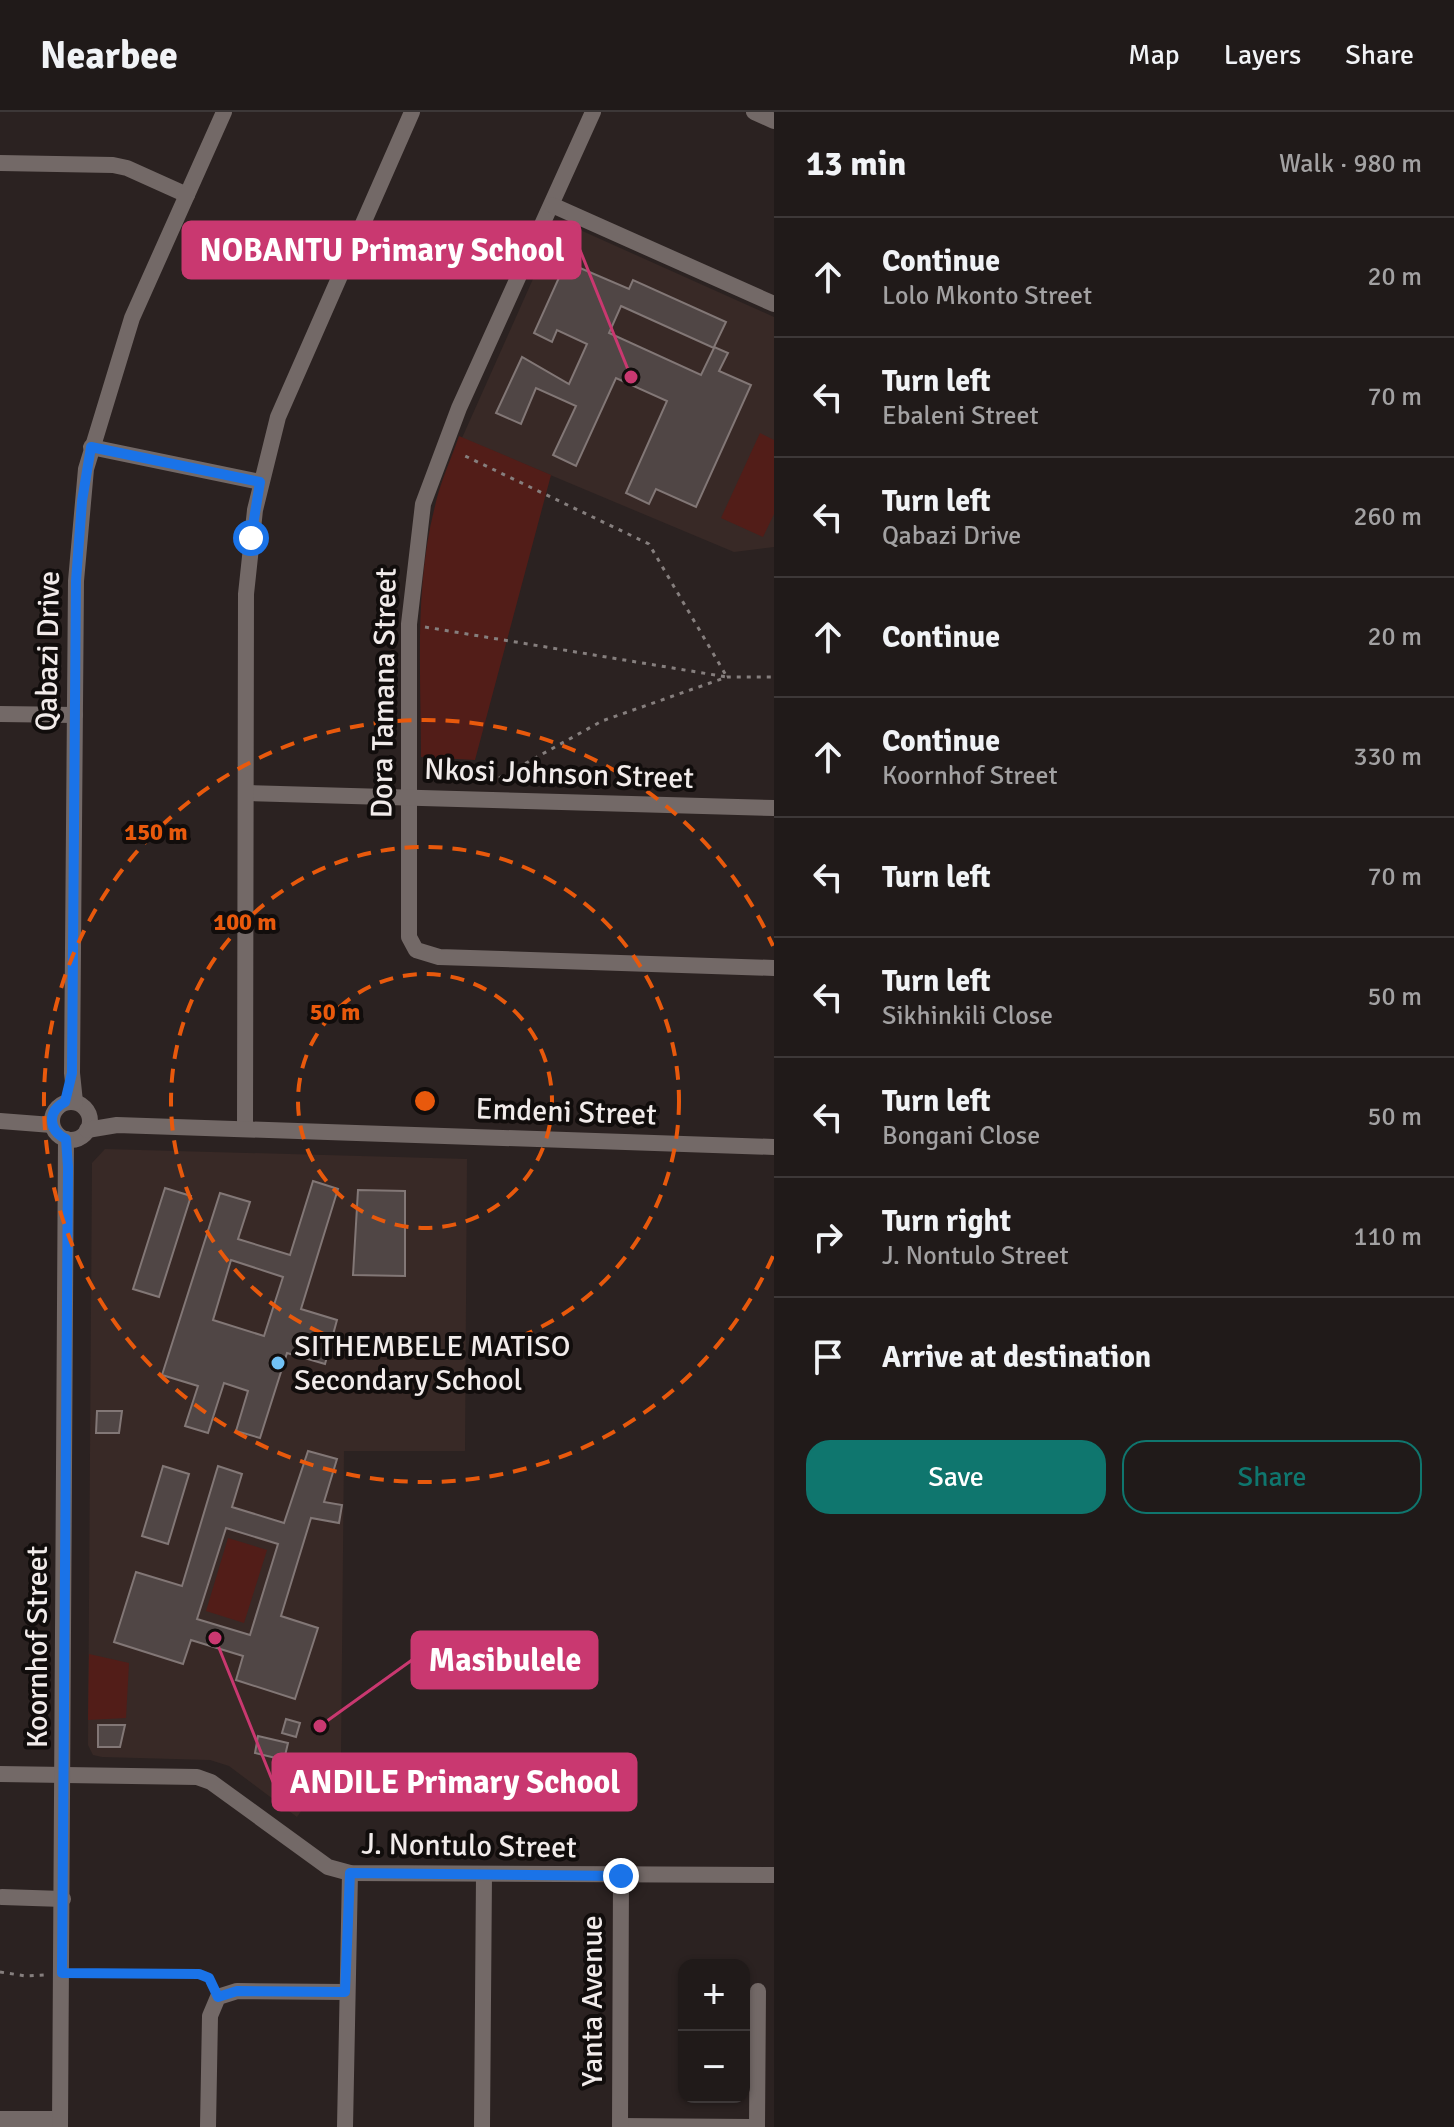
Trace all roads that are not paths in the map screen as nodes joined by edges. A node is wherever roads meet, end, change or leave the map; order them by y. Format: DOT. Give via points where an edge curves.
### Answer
graph roads {
  1 [pos="224,112"];
  2 [pos="412,112"];
  3 [pos="593,112"];
  4 [pos="754,112"];
  5 [pos="774,121"];
  6 [pos="0,163"];
  7 [pos="187,195"];
  8 [pos="552,205"];
  9 [pos="774,304"];
  10 [pos="91,447"];
  11 [pos="260,482"];
  12 [pos="0,714"];
  13 [pos="75,715"];
  14 [pos="246,793"];
  15 [pos="410,798"];
  16 [pos="774,808"];
  17 [pos="774,968"];
  18 [pos="62,1110"];
  19 [pos="0,1121"];
  20 [pos="245,1129"];
  21 [pos="80,1131"];
  22 [pos="774,1147"];
  23 [pos="0,1774"];
  24 [pos="64,1775"];
  25 [pos="350,1873"];
  26 [pos="484,1875"];
  27 [pos="774,1875"];
  28 [pos="621,1876"];
  29 [pos="2,1897"];
  30 [pos="63,1899"];
  31 [pos="758,1991"];
  32 [pos="345,1992"];
  33 [pos="0,2119"];
  34 [pos="60,2123"];
  35 [pos="620,2126"];
  36 [pos="208,2127"];
  37 [pos="345,2127"];
  38 [pos="482,2127"];
  39 [pos="750,2127"];
  40 [pos="757,2127"];
  1 -- 7 [label="street, Qabazi Drive"];
  2 -- 11 [label="street" via="289,386"];
  3 -- 8 [label="street, Dora Tamana Street"];
  4 -- 5 [label="street"];
  6 -- 7 [label="street" via="113,165"];
  7 -- 10 [label="street, Qabazi Drive" via="132,318"];
  8 -- 9 [label="street"];
  8 -- 15 [label="street, Dora Tamana Street" via="444,446 420,523 409,624"];
  10 -- 11 [label="street"];
  10 -- 13 [label="street, Qabazi Drive" via="77,567"];
  11 -- 14 [label="street" via="246,594"];
  12 -- 13 [label="street"];
  13 -- 18 [label="street, Qabazi Drive" via="72,1073"];
  14 -- 15 [label="street, Nkosi Johnson Street"];
  14 -- 20 [label="street"];
  15 -- 16 [label="street, Nkosi Johnson Street"];
  15 -- 17 [label="street, Dora Tamana Street" via="409,937 424,954"];
  18 -- 19 [label="street" via="22,1122"];
  18 -- 21 [label="street"];
  18 -- 21 [label="street"];
  20 -- 21 [label="street, Emdeni Street" via="117,1125"];
  20 -- 22 [label="street, Emdeni Street"];
  21 -- 24 [label="street, Koornhof Street" via="68,1167"];
  23 -- 24 [label="street, J. Nontulo Street"];
  24 -- 25 [label="street, J. Nontulo Street" via="185,1776 211,1782 328,1867"];
  24 -- 30 [label="street, Koornhof Street"];
  25 -- 26 [label="street, J. Nontulo Street"];
  25 -- 32 [label="street"];
  26 -- 28 [label="street, J. Nontulo Street"];
  26 -- 38 [label="street"];
  27 -- 28 [label="street, J. Nontulo Street"];
  28 -- 35 [label="street, Yanta Avenue"];
  29 -- 30 [label="street"];
  30 -- 34 [label="street, Koornhof Street"];
  31 -- 40 [label="street"];
  32 -- 36 [label="street" via="237,1991 218,1997 210,2016"];
  32 -- 37 [label="street"];
  33 -- 34 [label="street"];
  35 -- 39 [label="street"];
}
